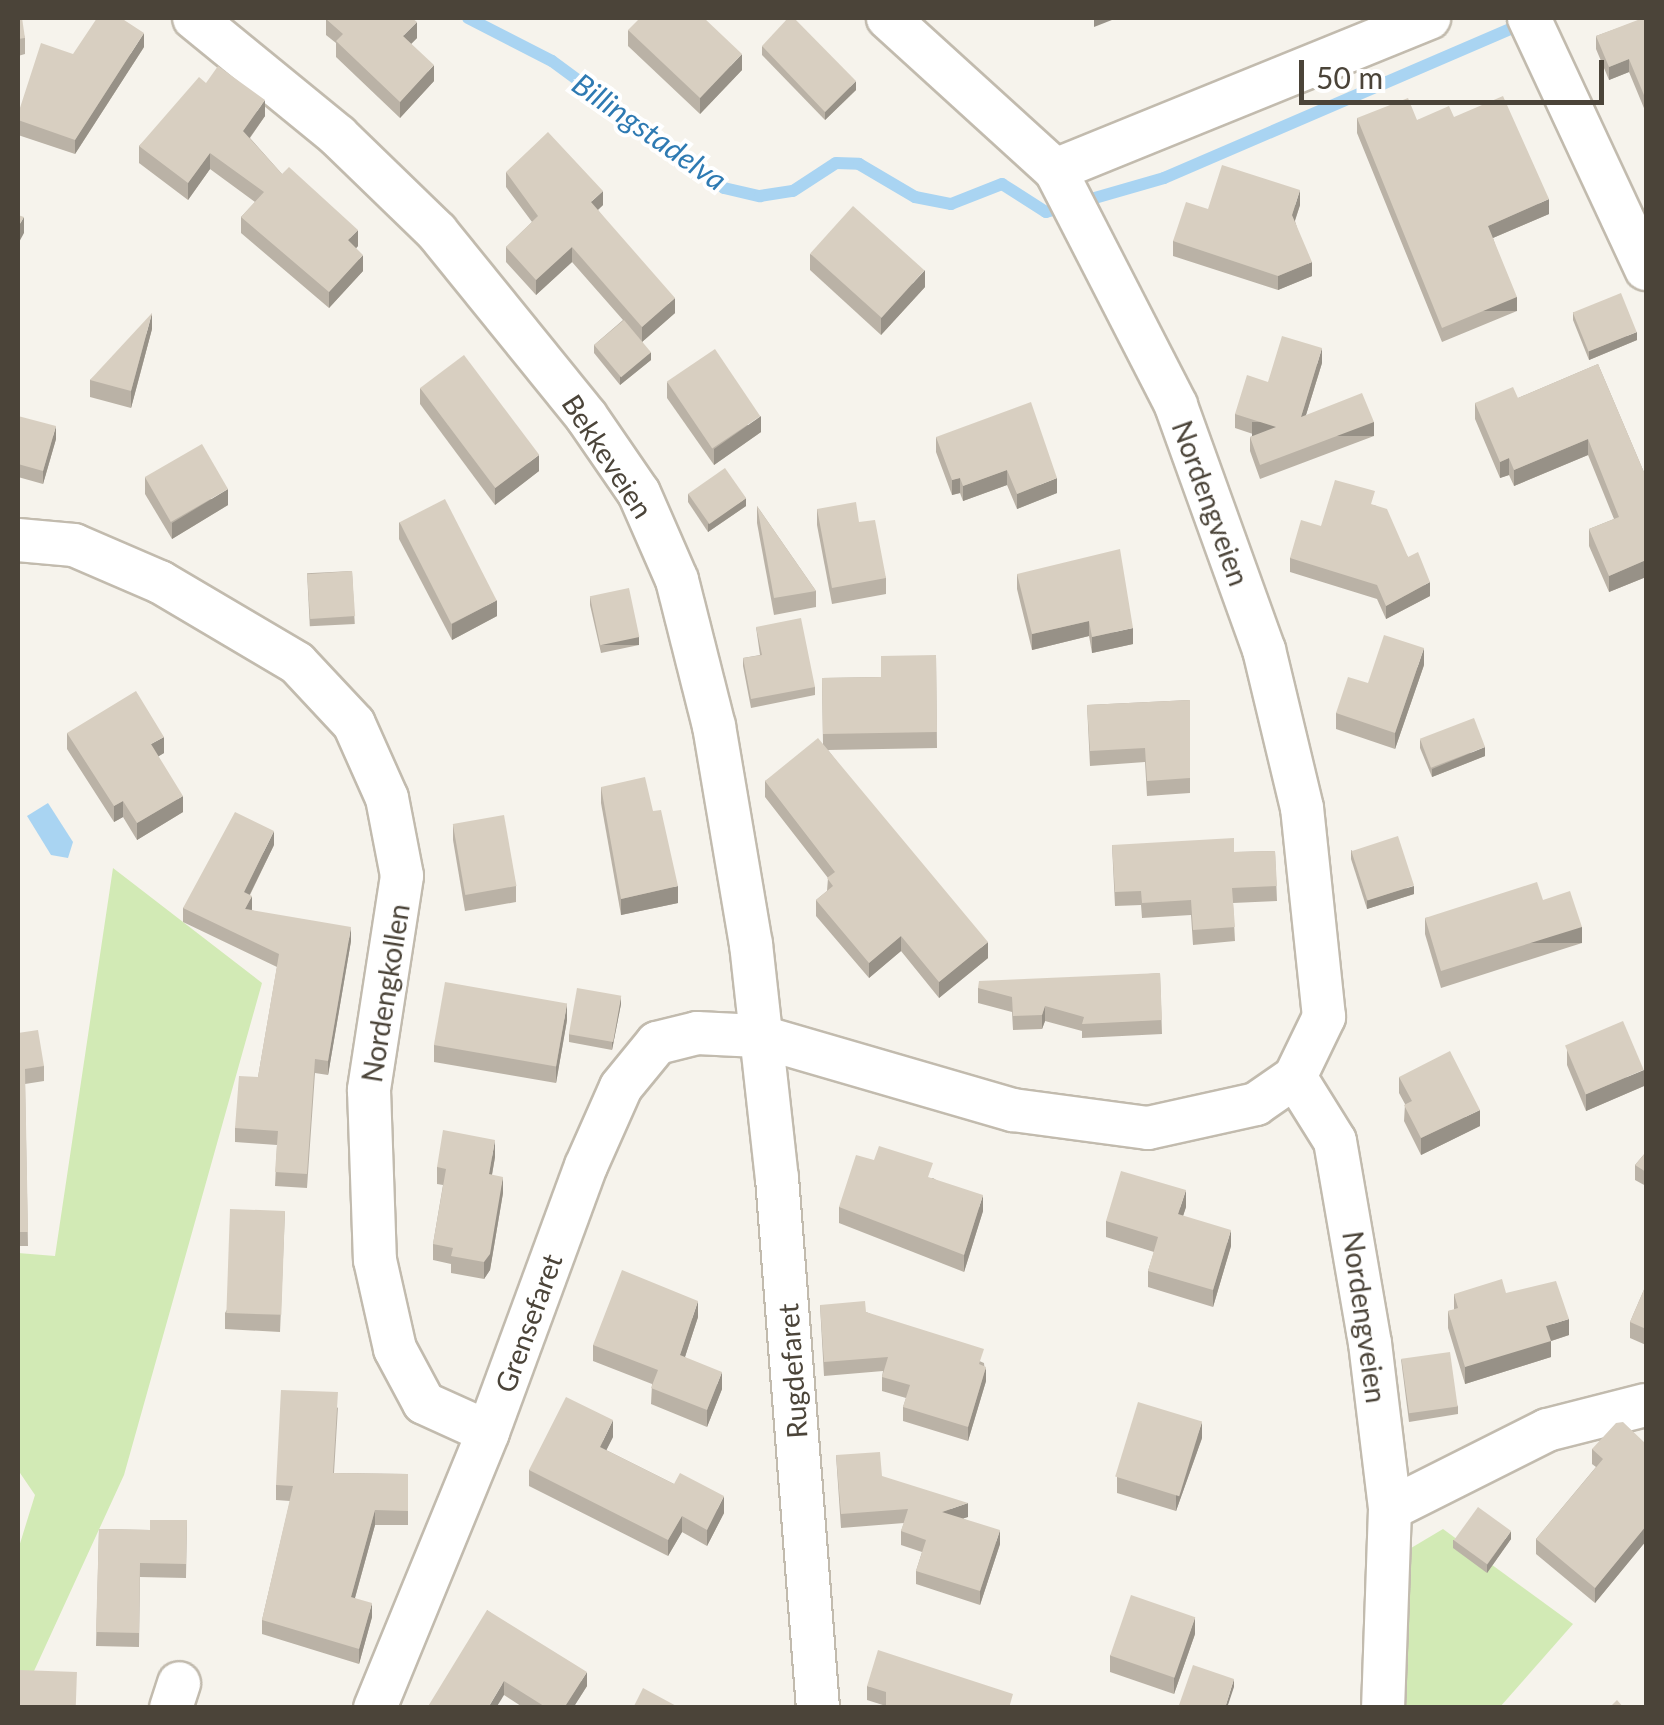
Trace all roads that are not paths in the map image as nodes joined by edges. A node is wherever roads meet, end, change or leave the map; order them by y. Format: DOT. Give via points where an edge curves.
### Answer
graph roads {
  1 [pos="194,18"];
  2 [pos="888,18"];
  3 [pos="1428,18"];
  4 [pos="1528,18"];
  5 [pos="1056,170"];
  6 [pos="1646,269"];
  7 [pos="18,540"];
  8 [pos="758,1036"];
  9 [pos="1295,1077"];
  10 [pos="1646,1405"];
  11 [pos="488,1432"];
  12 [pos="1390,1509"];
  13 [pos="375,1708"];
  14 [pos="818,1708"];
  15 [pos="1383,1708"];
  1 -- 8 [label="street, Bekkeveien" via="338,136 437,232 586,416 639,493 677,580 714,726 751,944"];
  2 -- 5 [label="street, Nordengveien"];
  3 -- 5 [label="street"];
  4 -- 6 [label="street"];
  5 -- 9 [label="street, Nordengveien" via="1176,406 1264,650 1302,808 1324,1017"];
  7 -- 11 [label="street, Nordengkollen" via="74,545 160,582 297,663 354,724 387,798 402,876 369,1090 375,1260 394,1349 424,1403"];
  8 -- 9 [label="street" via="1013,1110 1086,1124 1148,1128 1206,1119 1256,1104"];
  8 -- 11 [label="street, Grensefaret" via="697,1033 657,1043 621,1088"];
  8 -- 14 [label="street, Rugdefaret" via="777,1178"];
  9 -- 12 [label="street, Nordengveien" via="1335,1141 1348,1188"];
  10 -- 12 [label="street" via="1548,1430"];
  11 -- 13 [label="street, Grensefaret"];
  12 -- 15 [label="street, Nordengveien"];
}
